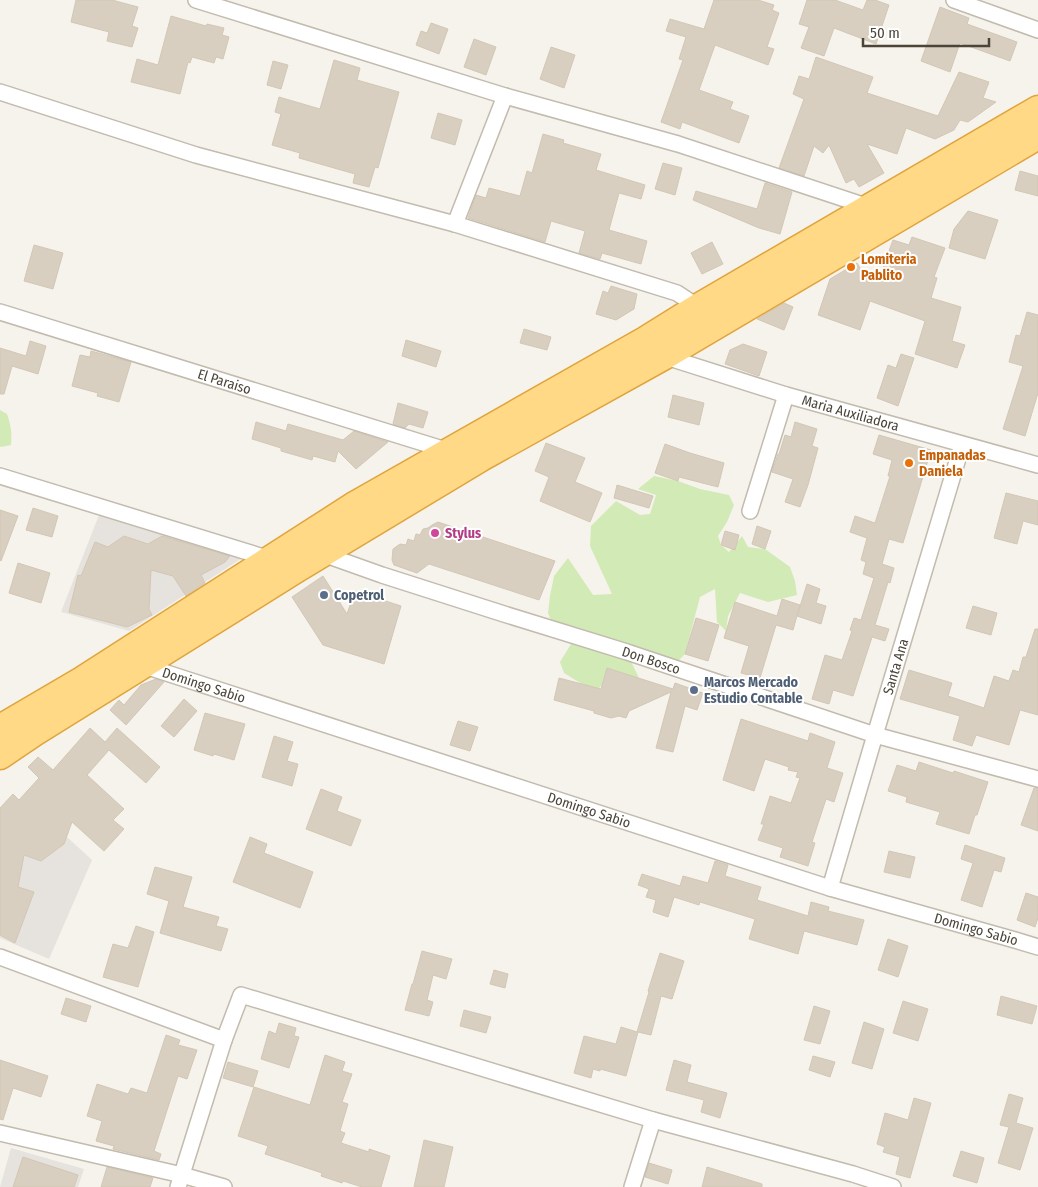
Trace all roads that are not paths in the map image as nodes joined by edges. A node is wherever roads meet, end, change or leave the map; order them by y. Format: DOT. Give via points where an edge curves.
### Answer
graph roads {
  1 [pos="196,0"];
  2 [pos="954,0"];
  3 [pos="1038,30"];
  4 [pos="0,92"];
  5 [pos="505,96"];
  6 [pos="1038,109"];
  7 [pos="1038,136"];
  8 [pos="869,207"];
  9 [pos="455,224"];
  10 [pos="0,312"];
  11 [pos="706,316"];
  12 [pos="654,348"];
  13 [pos="786,395"];
  14 [pos="962,445"];
  15 [pos="449,451"];
  16 [pos="1038,465"];
  17 [pos="0,476"];
  18 [pos="750,511"];
  19 [pos="323,554"];
  20 [pos="270,558"];
  21 [pos="142,665"];
  22 [pos="2,726"];
  23 [pos="874,735"];
  24 [pos="0,756"];
  25 [pos="1038,779"];
  26 [pos="830,888"];
  27 [pos="1038,947"];
  28 [pos="0,957"];
  29 [pos="224,1040"];
  30 [pos="653,1120"];
  31 [pos="0,1133"];
  32 [pos="180,1181"];
  33 [pos="224,1187"];
  34 [pos="632,1187"];
  35 [pos="893,1187"];
  1 -- 5 [label="street"];
  2 -- 3 [label="street"];
  4 -- 9 [label="street" via="196,155"];
  5 -- 8 [label="street" via="678,144"];
  5 -- 9 [label="street"];
  6 -- 8 [label="highway"];
  7 -- 11 [label="highway"];
  8 -- 11 [label="highway"];
  9 -- 11 [label="street" via="677,293"];
  10 -- 15 [label="street, El Paraiso"];
  11 -- 12 [label="highway"];
  12 -- 13 [label="street, Maria Auxiliadora"];
  12 -- 15 [label="highway"];
  12 -- 19 [label="highway"];
  13 -- 14 [label="street, Maria Auxiliadora"];
  13 -- 18 [label="street"];
  14 -- 16 [label="street, Maria Auxiliadora"];
  14 -- 23 [label="street, Santa Ana"];
  15 -- 20 [label="highway"];
  17 -- 20 [label="street"];
  19 -- 21 [label="highway"];
  19 -- 23 [label="street, Don Bosco"];
  20 -- 22 [label="highway" via="82,680"];
  21 -- 24 [label="highway"];
  21 -- 26 [label="street, Domingo Sabio"];
  23 -- 25 [label="street, Don Bosco"];
  23 -- 26 [label="street, Santa Ana"];
  26 -- 27 [label="street, Domingo Sabio"];
  28 -- 29 [label="street"];
  29 -- 30 [label="street" via="241,996"];
  29 -- 32 [label="street"];
  30 -- 34 [label="street"];
  30 -- 35 [label="street"];
  31 -- 32 [label="street"];
  32 -- 33 [label="street"];
}
